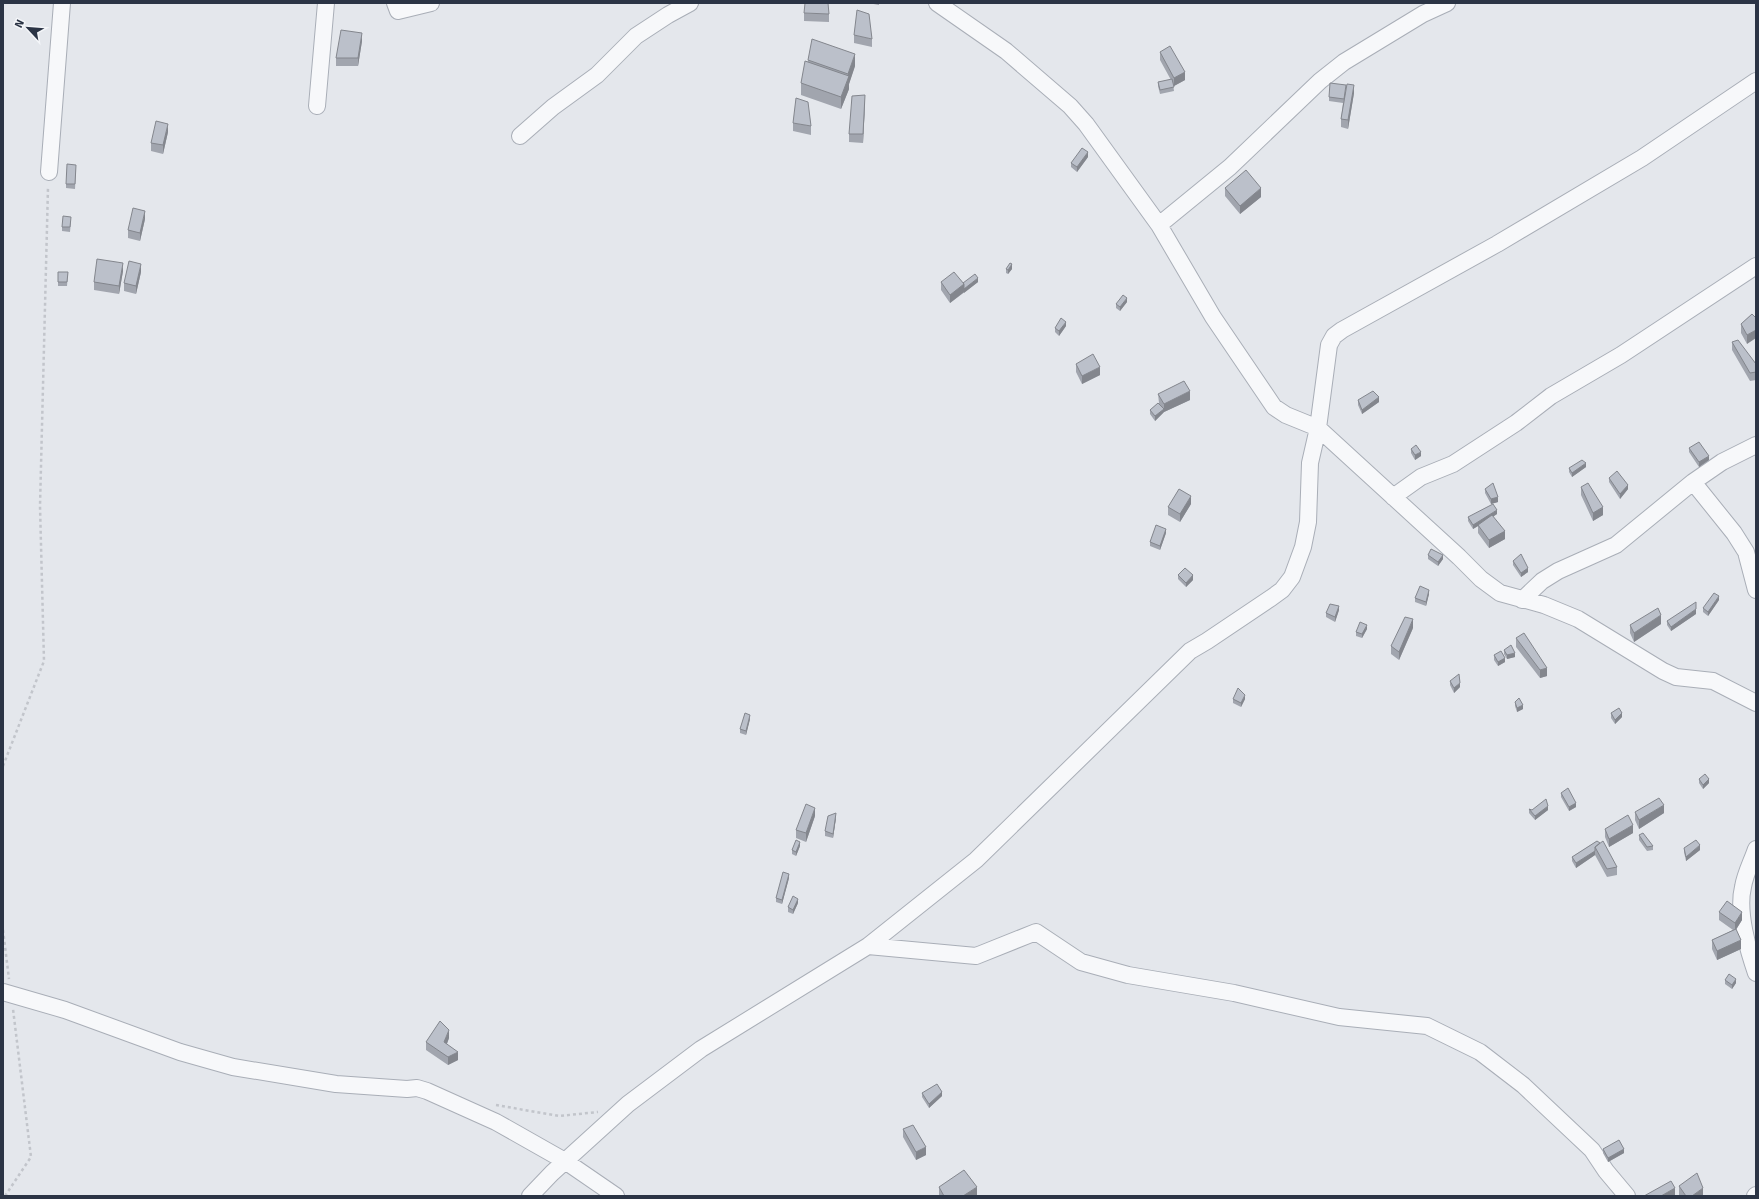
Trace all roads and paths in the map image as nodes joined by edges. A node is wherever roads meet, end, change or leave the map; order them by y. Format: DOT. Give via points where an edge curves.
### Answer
graph roads {
  1 [pos="62,3"];
  2 [pos="326,3"];
  3 [pos="395,3"];
  4 [pos="431,3"];
  5 [pos="690,3"];
  6 [pos="938,3"];
  7 [pos="1447,3"];
  8 [pos="1756,81"];
  9 [pos="317,106"];
  10 [pos="520,136"];
  11 [pos="49,172"];
  12 [pos="1159,225"];
  13 [pos="1756,266"];
  14 [pos="1318,428"];
  15 [pos="1756,445"];
  16 [pos="1693,482"];
  17 [pos="1393,497"];
  18 [pos="1756,590"];
  19 [pos="1522,600"];
  20 [pos="1756,703"];
  21 [pos="3,766"];
  22 [pos="1756,849"];
  23 [pos="3,930"];
  24 [pos="868,946"];
  25 [pos="1756,973"];
  26 [pos="6,986"];
  27 [pos="12,1006"];
  28 [pos="491,1104"];
  29 [pos="598,1112"];
  30 [pos="565,1161"];
  31 [pos="5,1196"];
  32 [pos="530,1196"];
  33 [pos="616,1196"];
  34 [pos="1627,1196"];
  1 -- 11 [label="street"];
  2 -- 9 [label="street"];
  3 -- 4 [label="street" via="398,11"];
  5 -- 10 [label="street" via="636,36 597,74"];
  6 -- 12 [label="street" via="1006,51 1070,106 1086,124"];
  7 -- 12 [label="street" via="1423,14 1344,62 1320,81 1230,167"];
  8 -- 14 [label="street" via="1642,158 1334,336 1329,345"];
  11 -- 21 [label="path" via="40,506 44,661"];
  12 -- 14 [label="street" via="1214,317 1274,407 1291,418"];
  13 -- 17 [label="street" via="1621,355 1551,396 1516,423 1453,464 1421,477"];
  14 -- 17 [label="street"];
  14 -- 24 [label="street" via="1310,463 1308,522 1303,547 1292,577 1282,590 1190,651 976,860"];
  15 -- 16 [label="street" via="1722,462"];
  16 -- 18 [label="street" via="1734,532 1746,552"];
  16 -- 19 [label="street" via="1616,545 1558,571 1542,581"];
  17 -- 19 [label="street" via="1481,580 1500,593"];
  19 -- 20 [label="street" via="1578,618 1676,677 1713,681"];
  22 -- 25 [label="street" via="1742,888 1742,904 1748,951"];
  23 -- 26 [label="path"];
  24 -- 30 [label="street" via="702,1049 628,1104"];
  24 -- 34 [label="street" via="976,956 1036,932 1081,962 1128,975 1234,993 1339,1017 1427,1026 1480,1052 1523,1084 1592,1150"];
  26 -- 30 [label="street" via="180,1052 233,1067 336,1084 417,1088 427,1091 496,1122"];
  27 -- 31 [label="path" via="31,1157"];
  28 -- 29 [label="path" via="559,1116"];
  30 -- 32 [label="street"];
  30 -- 33 [label="street"];
}
